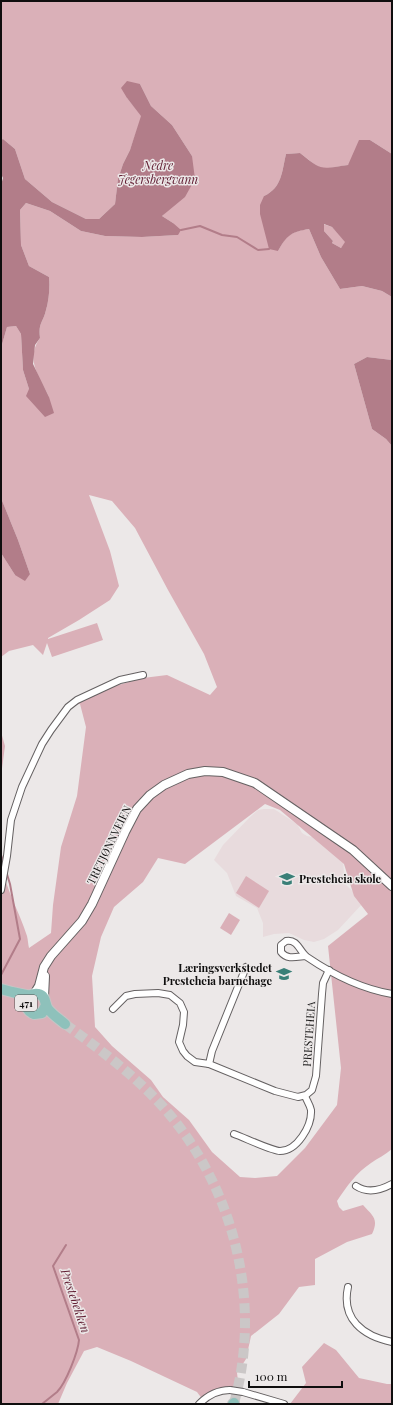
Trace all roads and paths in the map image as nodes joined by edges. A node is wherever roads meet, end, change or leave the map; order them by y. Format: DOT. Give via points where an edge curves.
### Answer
graph roads {
  1 [pos="143,675"];
  2 [pos="392,886"];
  3 [pos="1,890"];
  4 [pos="305,956"];
  5 [pos="246,967"];
  6 [pos="329,970"];
  7 [pos="1,989"];
  8 [pos="1,994"];
  9 [pos="392,994"];
  10 [pos="32,1000"];
  11 [pos="113,1009"];
  12 [pos="39,1014"];
  13 [pos="209,1064"];
  14 [pos="305,1096"];
  15 [pos="234,1134"];
  16 [pos="392,1184"];
  17 [pos="356,1186"];
  18 [pos="348,1287"];
  19 [pos="392,1342"];
  20 [pos="199,1404"];
  21 [pos="284,1404"];
  1 -- 3 [label="street" via="120,680 77,700 68,707 51,730 42,744 12,816"];
  2 -- 10 [label="street, TRETJØNNVEIEN" via="353,850 255,783 214,771 178,777 164,784 137,809 92,904 48,961 46,974"];
  4 -- 6 [label="street"];
  5 -- 13 [label="street"];
  6 -- 9 [label="street" via="360,985"];
  6 -- 14 [label="street, PRESTEHEIA" via="323,983 316,1076 312,1090"];
  7 -- 10 [label="main road, 471"];
  8 -- 10 [label="main road, 471"];
  10 -- 12 [label="main road, 471" via="31,1013"];
  10 -- 12 [label="main road, 471" via="44,1011"];
  10 -- 12 [label="main road, 471" via="55,1015 64,1025"];
  11 -- 13 [label="street" via="126,996 158,993 170,995 180,1003 184,1012 179,1042 183,1051 195,1062"];
  13 -- 14 [label="street" via="275,1091 298,1097"];
  14 -- 15 [label="street" via="311,1110 309,1123 302,1136 288,1149 277,1151"];
  16 -- 17 [label="street" via="371,1190 363,1190"];
  18 -- 19 [label="street" via="347,1307 353,1321 370,1335"];
  20 -- 21 [label="street, bridge" via="211,1394 230,1390"];
}
